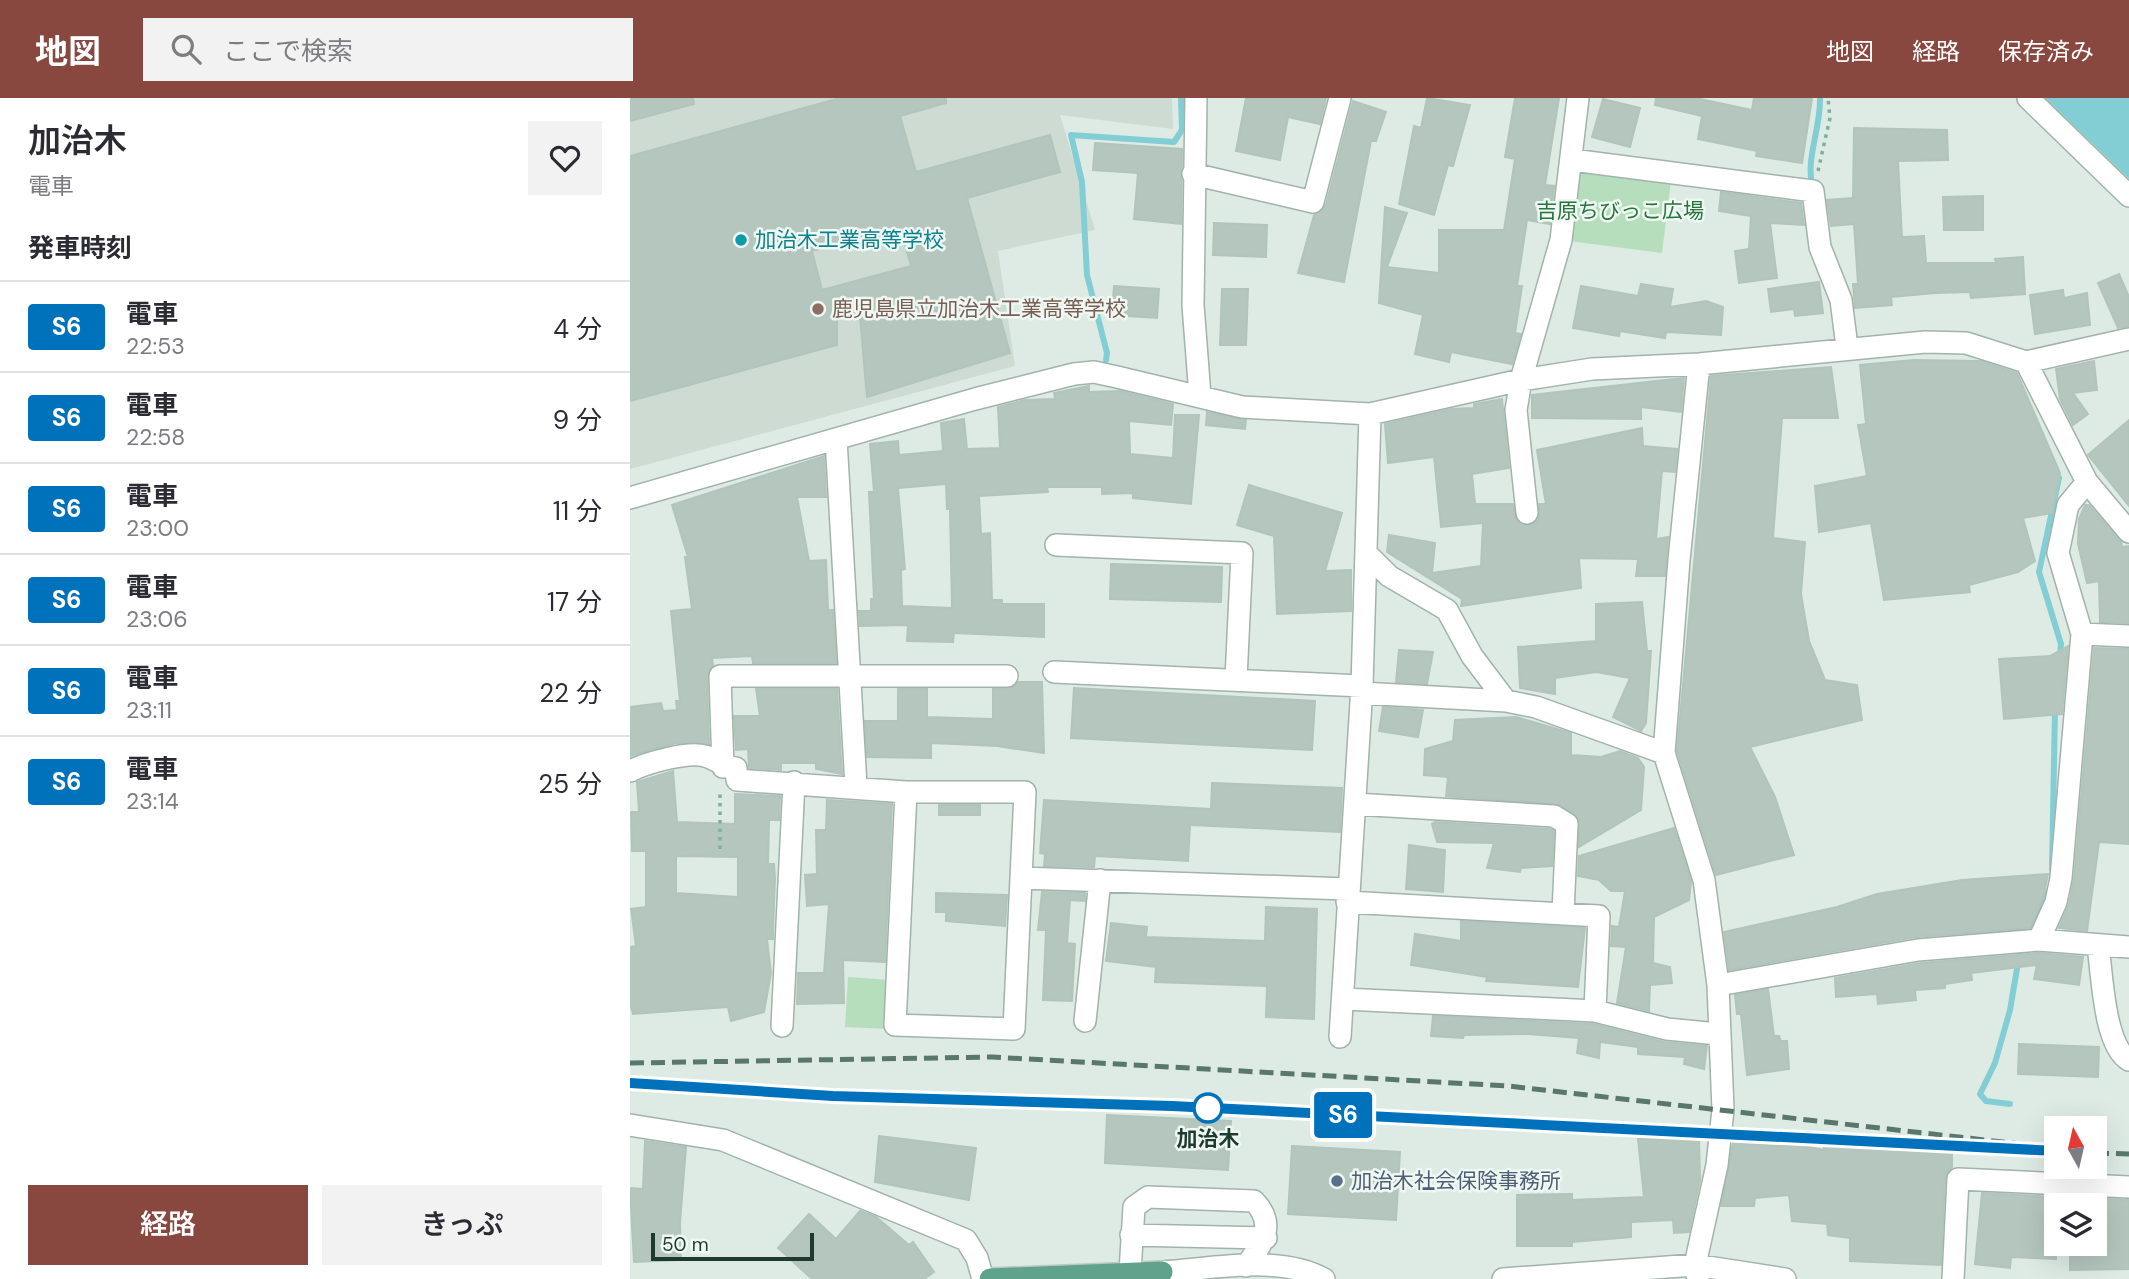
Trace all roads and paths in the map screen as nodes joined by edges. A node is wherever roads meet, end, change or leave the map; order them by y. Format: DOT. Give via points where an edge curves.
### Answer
graph roads {
  1 [pos="1196,98"];
  2 [pos="1340,98"];
  3 [pos="1578,98"];
  4 [pos="1828,98"];
  5 [pos="2028,98"];
  6 [pos="1572,160"];
  7 [pos="1193,174"];
  8 [pos="1813,191"];
  9 [pos="2129,196"];
  10 [pos="2129,339"];
  11 [pos="1847,347"];
  12 [pos="2026,362"];
  13 [pos="1699,364"];
  14 [pos="1521,380"];
  15 [pos="1200,396"];
  16 [pos="1370,414"];
  17 [pos="836,439"];
  18 [pos="2087,482"];
  19 [pos="630,498"];
  20 [pos="1527,513"];
  21 [pos="2129,533"];
  22 [pos="1056,545"];
  23 [pos="1368,555"];
  24 [pos="2082,634"];
  25 [pos="2129,636"];
  26 [pos="1054,672"];
  27 [pos="850,676"];
  28 [pos="1007,676"];
  29 [pos="1236,679"];
  30 [pos="1362,689"];
  31 [pos="1506,701"];
  32 [pos="1664,753"];
  33 [pos="723,767"];
  34 [pos="630,771"];
  35 [pos="794,782"];
  36 [pos="856,786"];
  37 [pos="906,792"];
  38 [pos="1355,804"];
  39 [pos="720,849"];
  40 [pos="1021,877"];
  41 [pos="1100,880"];
  42 [pos="1348,895"];
  43 [pos="1563,913"];
  44 [pos="2039,940"];
  45 [pos="2098,946"];
  46 [pos="2129,947"];
  47 [pos="1718,985"];
  48 [pos="1344,999"];
  49 [pos="1595,1010"];
  50 [pos="1086,1021"];
  51 [pos="782,1026"];
  52 [pos="1718,1034"];
  53 [pos="1340,1037"];
  54 [pos="2129,1060"];
  55 [pos="630,1125"];
  56 [pos="2129,1187"];
  57 [pos="1131,1234"];
  58 [pos="1266,1238"];
  59 [pos="1246,1266"];
  60 [pos="1130,1272"];
  61 [pos="1697,1272"];
  62 [pos="1162,1276"];
  63 [pos="982,1279"];
  64 [pos="990,1279"];
  65 [pos="1324,1279"];
  66 [pos="1503,1279"];
  67 [pos="1785,1279"];
  68 [pos="1953,1279"];
  1 -- 7 [label="street"];
  2 -- 7 [label="street" via="1313,202"];
  3 -- 6 [label="street"];
  4 -- 8 [label="path" via="1830,118"];
  5 -- 9 [label="street"];
  6 -- 8 [label="street"];
  6 -- 14 [label="street" via="1561,240"];
  7 -- 15 [label="street" via="1192,305"];
  8 -- 11 [label="street" via="1820,247 1841,300"];
  10 -- 12 [label="street"];
  11 -- 12 [label="street" via="1966,343"];
  11 -- 13 [label="street"];
  12 -- 18 [label="street"];
  13 -- 14 [label="street" via="1592,369"];
  13 -- 32 [label="street"];
  14 -- 16 [label="street"];
  14 -- 20 [label="street" via="1516,410"];
  15 -- 16 [label="street" via="1242,407"];
  15 -- 17 [label="street" via="1094,372 1074,374"];
  16 -- 23 [label="street"];
  17 -- 19 [label="street"];
  17 -- 27 [label="street"];
  18 -- 21 [label="street"];
  18 -- 24 [label="street" via="2068,505 2058,553"];
  22 -- 29 [label="street" via="1242,554"];
  23 -- 30 [label="street"];
  23 -- 31 [label="street" via="1389,576 1447,610 1472,656"];
  24 -- 25 [label="street"];
  24 -- 44 [label="street" via="2061,878"];
  26 -- 29 [label="street"];
  27 -- 28 [label="street"];
  27 -- 33 [label="street" via="720,676"];
  27 -- 36 [label="street"];
  29 -- 30 [label="street"];
  30 -- 31 [label="street"];
  30 -- 38 [label="street"];
  31 -- 32 [label="street" via="1536,707"];
  32 -- 47 [label="street" via="1704,880"];
  33 -- 34 [label="street" via="705,756 647,762"];
  33 -- 35 [label="street" via="736,768 737,780"];
  33 -- 39 [label="path" via="713,781 720,790"];
  35 -- 36 [label="street"];
  35 -- 51 [label="street"];
  36 -- 37 [label="street"];
  37 -- 40 [label="street" via="1025,792"];
  37 -- 40 [label="street" via="895,1025 1014,1029"];
  38 -- 42 [label="street"];
  38 -- 43 [label="street" via="1554,816 1567,824"];
  40 -- 41 [label="street"];
  41 -- 42 [label="street"];
  41 -- 50 [label="street"];
  42 -- 43 [label="street"];
  42 -- 48 [label="street"];
  43 -- 49 [label="street" via="1599,916"];
  44 -- 45 [label="street"];
  44 -- 47 [label="street" via="1918,950"];
  45 -- 46 [label="street"];
  45 -- 54 [label="street" via="2108,1019 2117,1048"];
  47 -- 52 [label="street"];
  48 -- 49 [label="street"];
  48 -- 53 [label="street"];
  49 -- 52 [label="street" via="1667,1029"];
  52 -- 61 [label="street" via="1723,1110"];
  55 -- 63 [label="street" via="723,1140 966,1240"];
  56 -- 68 [label="street" via="1958,1179"];
  57 -- 58 [label="street"];
  57 -- 58 [label="street" via="1134,1207 1148,1196 1254,1200 1264,1211"];
  57 -- 60 [label="street"];
  58 -- 59 [label="street"];
  59 -- 62 [label="street"];
  59 -- 65 [label="street" via="1311,1272"];
  60 -- 62 [label="main road"];
  60 -- 64 [label="main road"];
  61 -- 66 [label="street"];
  61 -- 67 [label="street"];
}
